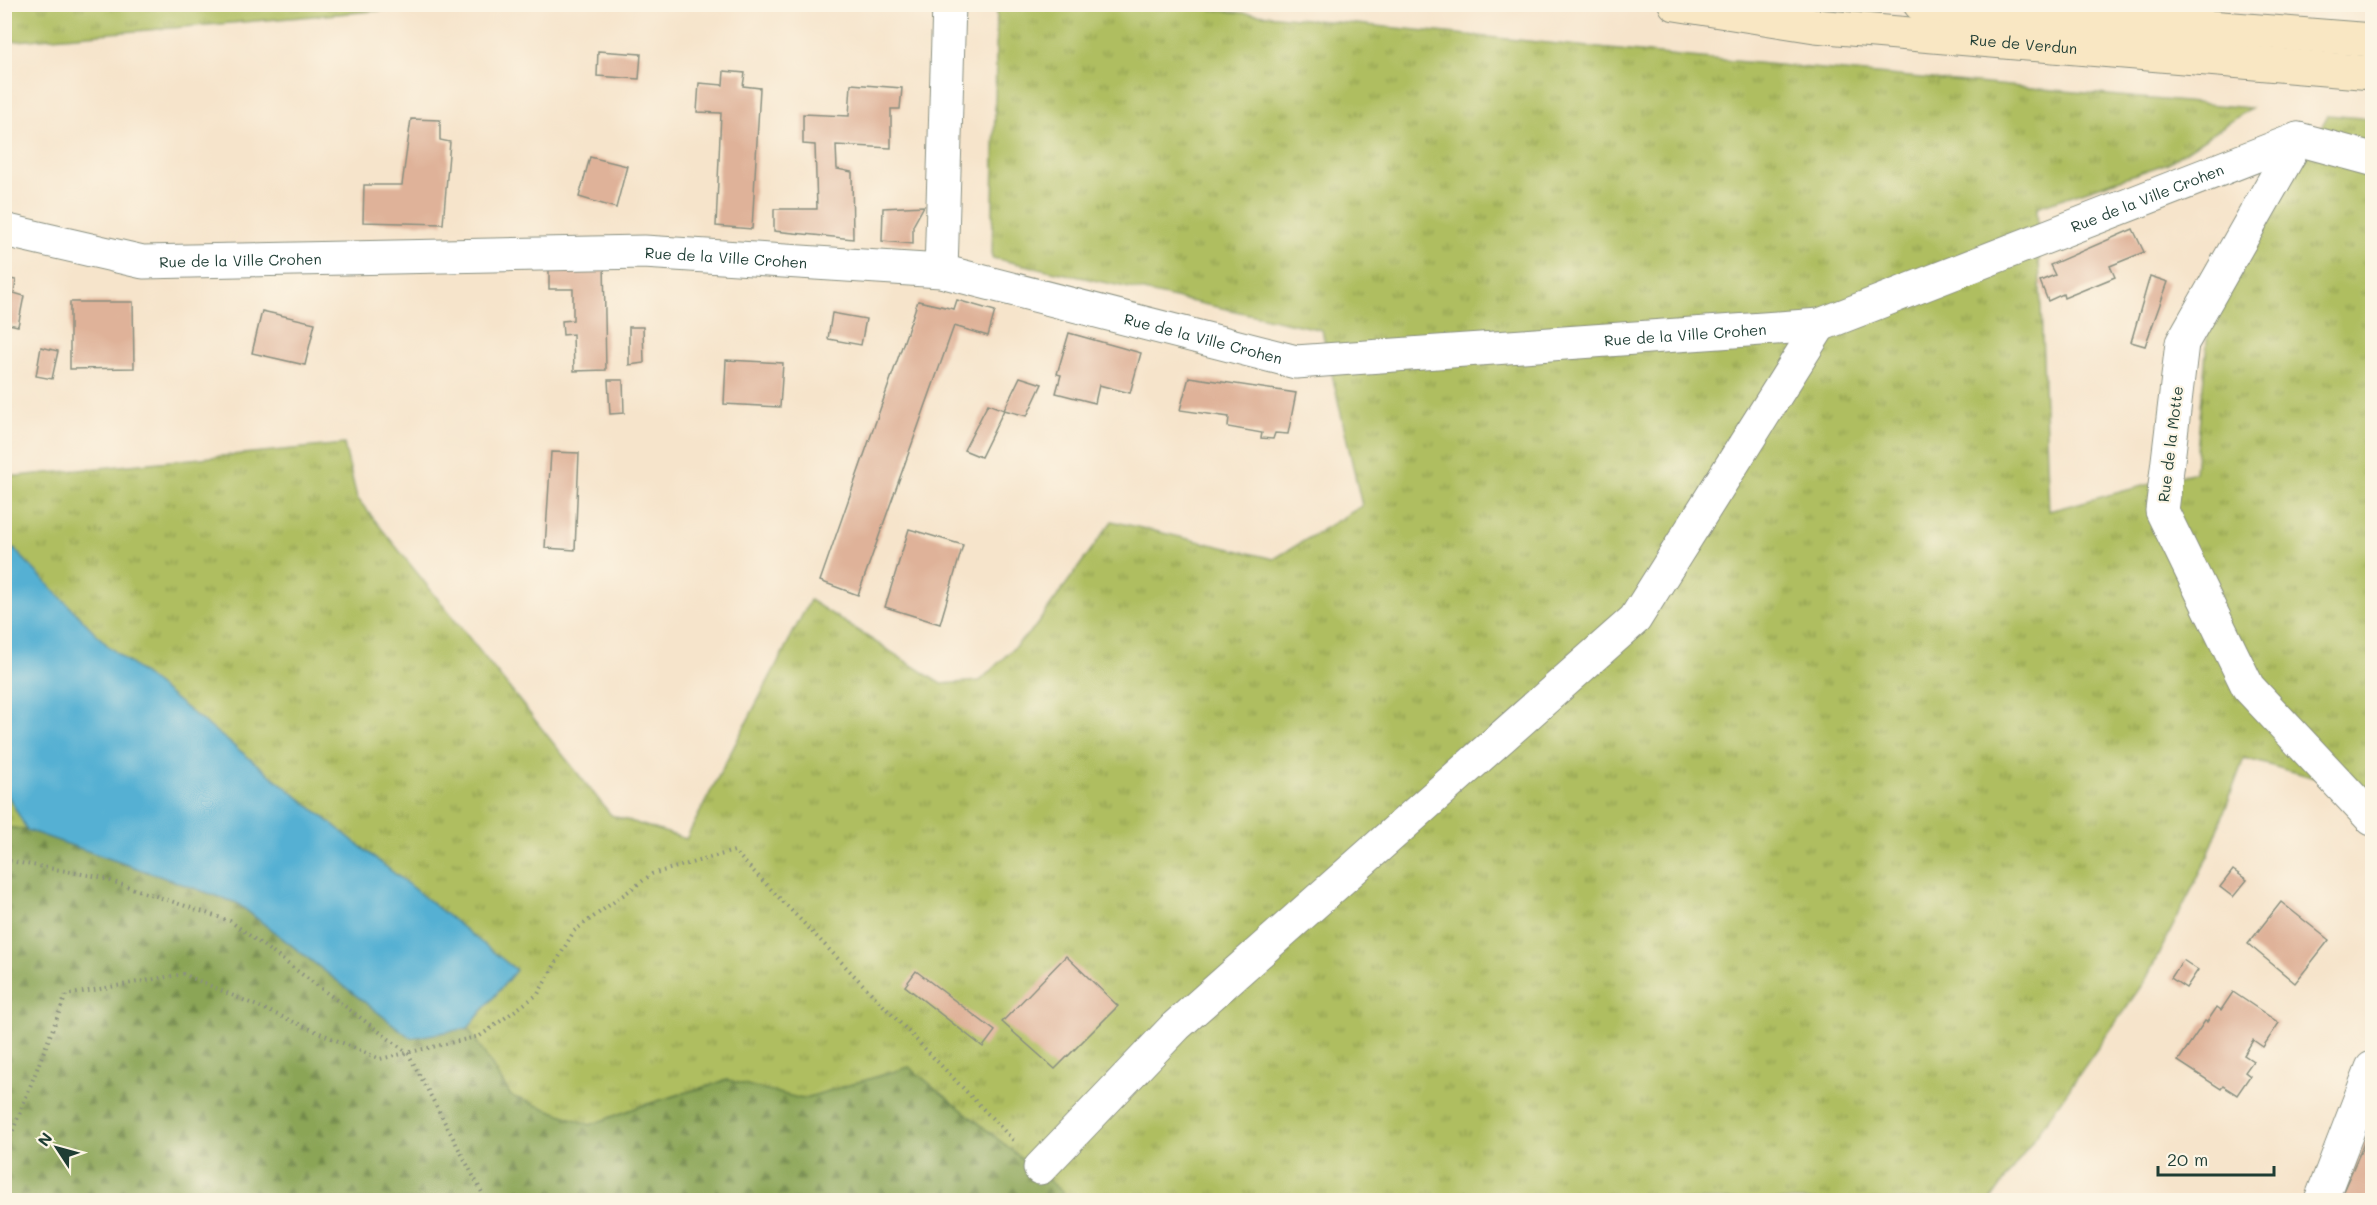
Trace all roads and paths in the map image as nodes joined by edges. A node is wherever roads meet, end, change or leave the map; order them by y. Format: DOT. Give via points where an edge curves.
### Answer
graph roads {
  1 [pos="949,4"];
  2 [pos="1675,4"];
  3 [pos="1920,4"];
  4 [pos="2373,40"];
  5 [pos="2373,73"];
  6 [pos="2298,139"];
  7 [pos="2373,159"];
  8 [pos="4,230"];
  9 [pos="941,271"];
  10 [pos="1820,325"];
  11 [pos="2373,819"];
  12 [pos="4,860"];
  13 [pos="408,1053"];
  14 [pos="2373,1068"];
  15 [pos="4,1154"];
  16 [pos="1040,1168"];
  17 [pos="486,1200"];
  18 [pos="2321,1200"];
  1 -- 9 [label="street"];
  2 -- 5 [label="main road, Rue de Verdun" via="1815,26"];
  3 -- 4 [label="main road, Rue de Verdun"];
  6 -- 7 [label="street"];
  6 -- 10 [label="street, Rue de la Ville Crohen"];
  6 -- 11 [label="street, Rue de la Motte" via="2182,343 2162,511 2248,687"];
  8 -- 9 [label="street, Rue de la Ville Crohen" via="143,262 644,252"];
  9 -- 10 [label="street, Rue de la Ville Crohen" via="1296,362"];
  10 -- 16 [label="street" via="1635,619 1176,1026"];
  12 -- 13 [label="path" via="99,877 230,921"];
  13 -- 15 [label="path" via="380,1059 183,974 66,995"];
  13 -- 16 [label="path" via="480,1036 538,994 574,931 652,874 734,851"];
  13 -- 17 [label="path"];
  14 -- 18 [label="street"];
}
